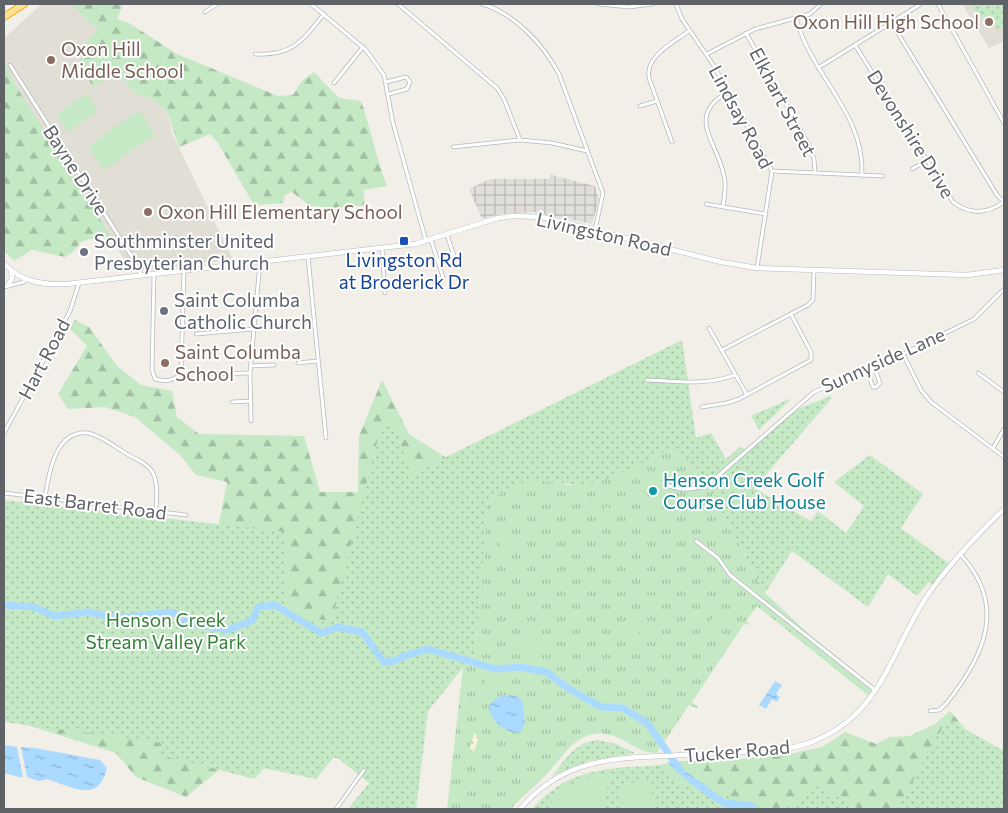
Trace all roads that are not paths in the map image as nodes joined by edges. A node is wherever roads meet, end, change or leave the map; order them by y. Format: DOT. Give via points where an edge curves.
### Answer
graph roads {
  1 [pos="22,4"];
  2 [pos="218,4"];
  3 [pos="311,4"];
  4 [pos="398,4"];
  5 [pos="482,4"];
  6 [pos="598,4"];
  7 [pos="608,4"];
  8 [pos="653,4"];
  9 [pos="676,4"];
  10 [pos="822,4"];
  11 [pos="912,4"];
  12 [pos="921,4"];
  13 [pos="938,4"];
  14 [pos="612,6"];
  15 [pos="914,8"];
  16 [pos="205,12"];
  17 [pos="4,13"];
  18 [pos="324,14"];
  19 [pos="4,17"];
  20 [pos="796,18"];
  21 [pos="892,22"];
  22 [pos="689,30"];
  23 [pos="746,33"];
  24 [pos="856,45"];
  25 [pos="363,47"];
  26 [pos="255,54"];
  27 [pos="707,54"];
  28 [pos="10,66"];
  29 [pos="818,68"];
  30 [pos="386,82"];
  31 [pos="334,83"];
  32 [pos="728,92"];
  33 [pos="389,94"];
  34 [pos="657,101"];
  35 [pos="640,106"];
  36 [pos="1004,123"];
  37 [pos="520,140"];
  38 [pos="672,142"];
  39 [pos="453,147"];
  40 [pos="588,152"];
  41 [pos="926,161"];
  42 [pos="912,169"];
  43 [pos="772,171"];
  44 [pos="815,173"];
  45 [pos="862,175"];
  46 [pos="883,176"];
  47 [pos="1004,202"];
  48 [pos="706,204"];
  49 [pos="723,207"];
  50 [pos="766,214"];
  51 [pos="595,230"];
  52 [pos="447,235"];
  53 [pos="429,241"];
  54 [pos="382,248"];
  55 [pos="308,257"];
  56 [pos="455,259"];
  57 [pos="260,262"];
  58 [pos="4,264"];
  59 [pos="757,268"];
  60 [pos="11,270"];
  61 [pos="184,270"];
  62 [pos="814,270"];
  63 [pos="1004,270"];
  64 [pos="154,274"];
  65 [pos="141,275"];
  66 [pos="442,277"];
  67 [pos="25,279"];
  68 [pos="79,283"];
  69 [pos="5,286"];
  70 [pos="1004,290"];
  71 [pos="385,293"];
  72 [pos="791,314"];
  73 [pos="709,328"];
  74 [pos="254,329"];
  75 [pos="196,334"];
  76 [pos="722,350"];
  77 [pos="903,354"];
  78 [pos="318,361"];
  79 [pos="298,363"];
  80 [pos="274,365"];
  81 [pos="251,366"];
  82 [pos="874,366"];
  83 [pos="866,369"];
  84 [pos="250,373"];
  85 [pos="978,373"];
  86 [pos="207,374"];
  87 [pos="735,375"];
  88 [pos="647,380"];
  89 [pos="1004,392"];
  90 [pos="747,395"];
  91 [pos="232,402"];
  92 [pos="251,402"];
  93 [pos="702,407"];
  94 [pos="251,421"];
  95 [pos="1004,429"];
  96 [pos="4,433"];
  97 [pos="326,438"];
  98 [pos="992,448"];
  99 [pos="1004,457"];
  100 [pos="665,485"];
  101 [pos="4,493"];
  102 [pos="45,497"];
  103 [pos="1004,509"];
  104 [pos="156,511"];
  105 [pos="186,515"];
  106 [pos="696,541"];
  107 [pos="960,554"];
  108 [pos="990,598"];
  109 [pos="992,606"];
  110 [pos="876,691"];
  111 [pos="930,711"];
  112 [pos="364,770"];
  113 [pos="336,809"];
  114 [pos="520,809"];
  1 -- 17 [label="highway"];
  1 -- 19 [label="highway"];
  2 -- 16 [label="street"];
  3 -- 18 [label="street"];
  4 -- 37 [label="street" via="497,88"];
  5 -- 40 [label="street" via="504,14 549,56 562,79"];
  6 -- 14 [label="street"];
  7 -- 14 [label="street"];
  8 -- 14 [label="street"];
  9 -- 22 [label="street, Lindsay Road"];
  10 -- 20 [label="street" via="810,14"];
  11 -- 15 [label="street"];
  12 -- 15 [label="street"];
  13 -- 36 [label="street"];
  15 -- 21 [label="street"];
  18 -- 25 [label="street"];
  18 -- 26 [label="street" via="302,41 291,49 279,54"];
  20 -- 23 [label="street"];
  20 -- 29 [label="street" via="802,38"];
  21 -- 24 [label="street"];
  21 -- 47 [label="street"];
  22 -- 27 [label="street, Lindsay Road"];
  22 -- 34 [label="street" via="648,66 648,78"];
  23 -- 27 [label="street"];
  23 -- 44 [label="street, Elkhart Street" via="809,145"];
  24 -- 29 [label="street"];
  24 -- 41 [label="street, Devonshire Drive"];
  25 -- 30 [label="street" via="376,61"];
  25 -- 31 [label="street"];
  27 -- 32 [label="street, Lindsay Road"];
  28 -- 65 [label="street, Bayne Drive"];
  29 -- 45 [label="street" via="856,130 862,149"];
  30 -- 33 [label="street"];
  30 -- 33 [label="street" via="406,77 410,84 406,89"];
  32 -- 43 [label="street, Lindsay Road"];
  32 -- 49 [label="street" via="713,102 705,120 724,176"];
  33 -- 53 [label="street" via="393,123"];
  34 -- 35 [label="street"];
  34 -- 38 [label="street"];
  37 -- 39 [label="street"];
  37 -- 40 [label="street" via="552,143"];
  40 -- 51 [label="street" via="603,195"];
  41 -- 42 [label="street"];
  41 -- 47 [label="street, Devonshire Drive" via="948,197 959,206 981,212"];
  43 -- 44 [label="street"];
  43 -- 50 [label="street, Lindsay Road"];
  44 -- 45 [label="street"];
  45 -- 46 [label="street"];
  48 -- 49 [label="street"];
  49 -- 50 [label="street"];
  50 -- 59 [label="street, Lindsay Road"];
  51 -- 52 [label="main road, Livingston Road" via="542,217 514,216 501,217"];
  51 -- 59 [label="main road, Livingston Road"];
  52 -- 53 [label="main road, Livingston Road"];
  52 -- 56 [label="street"];
  53 -- 54 [label="main road, Livingston Road"];
  53 -- 66 [label="street"];
  54 -- 55 [label="main road, Livingston Road"];
  54 -- 71 [label="street"];
  55 -- 57 [label="main road, Livingston Road"];
  55 -- 78 [label="street"];
  57 -- 61 [label="main road, Livingston Road"];
  57 -- 74 [label="street"];
  58 -- 60 [label="main road, Livingston Road"];
  59 -- 62 [label="main road, Livingston Road"];
  60 -- 67 [label="main road, Livingston Road"];
  60 -- 69 [label="main road" via="12,279"];
  61 -- 64 [label="main road, Livingston Road"];
  61 -- 64 [label="street" via="181,372 178,377 166,380 155,379 152,370"];
  62 -- 63 [label="main road, Livingston Road" via="967,276"];
  62 -- 72 [label="street" via="813,300"];
  64 -- 65 [label="main road, Livingston Road"];
  65 -- 68 [label="main road, Livingston Road"];
  67 -- 68 [label="main road, Livingston Road" via="50,285"];
  67 -- 69 [label="street" via="24,282"];
  68 -- 96 [label="street, Hart Road" via="70,311"];
  70 -- 77 [label="street, Sunnyside Lane" via="974,318"];
  72 -- 76 [label="street"];
  72 -- 90 [label="street" via="811,352 811,360"];
  73 -- 76 [label="street"];
  74 -- 75 [label="street"];
  74 -- 81 [label="street"];
  76 -- 87 [label="street"];
  77 -- 82 [label="street, Sunnyside Lane"];
  77 -- 98 [label="street" via="918,386 929,400"];
  78 -- 79 [label="street"];
  78 -- 97 [label="street"];
  80 -- 81 [label="street"];
  81 -- 84 [label="street"];
  82 -- 83 [label="street, Sunnyside Lane"];
  82 -- 83 [label="street" via="880,383 876,387 873,387"];
  83 -- 100 [label="street, Sunnyside Lane" via="814,392 711,482 686,491"];
  84 -- 86 [label="street"];
  84 -- 92 [label="street"];
  85 -- 89 [label="street"];
  87 -- 88 [label="street" via="700,383"];
  87 -- 90 [label="street"];
  90 -- 93 [label="street" via="727,403"];
  91 -- 92 [label="street"];
  92 -- 94 [label="street"];
  95 -- 98 [label="street"];
  98 -- 99 [label="street"];
  101 -- 102 [label="street, East Barret Road"];
  102 -- 104 [label="street, East Barret Road"];
  102 -- 104 [label="street" via="51,466 60,446 75,435 89,433 149,467 156,483"];
  103 -- 107 [label="main road, Tucker Road"];
  104 -- 105 [label="street, East Barret Road"];
  106 -- 110 [label="street" via="718,558 736,580"];
  107 -- 108 [label="street" via="980,575"];
  107 -- 110 [label="main road, Tucker Road" via="927,597"];
  109 -- 111 [label="street" via="992,625 974,666 945,705"];
  110 -- 114 [label="main road, Tucker Road" via="852,718 832,732 807,743 777,750 608,759 572,770 544,786"];
  112 -- 113 [label="street"];
}
